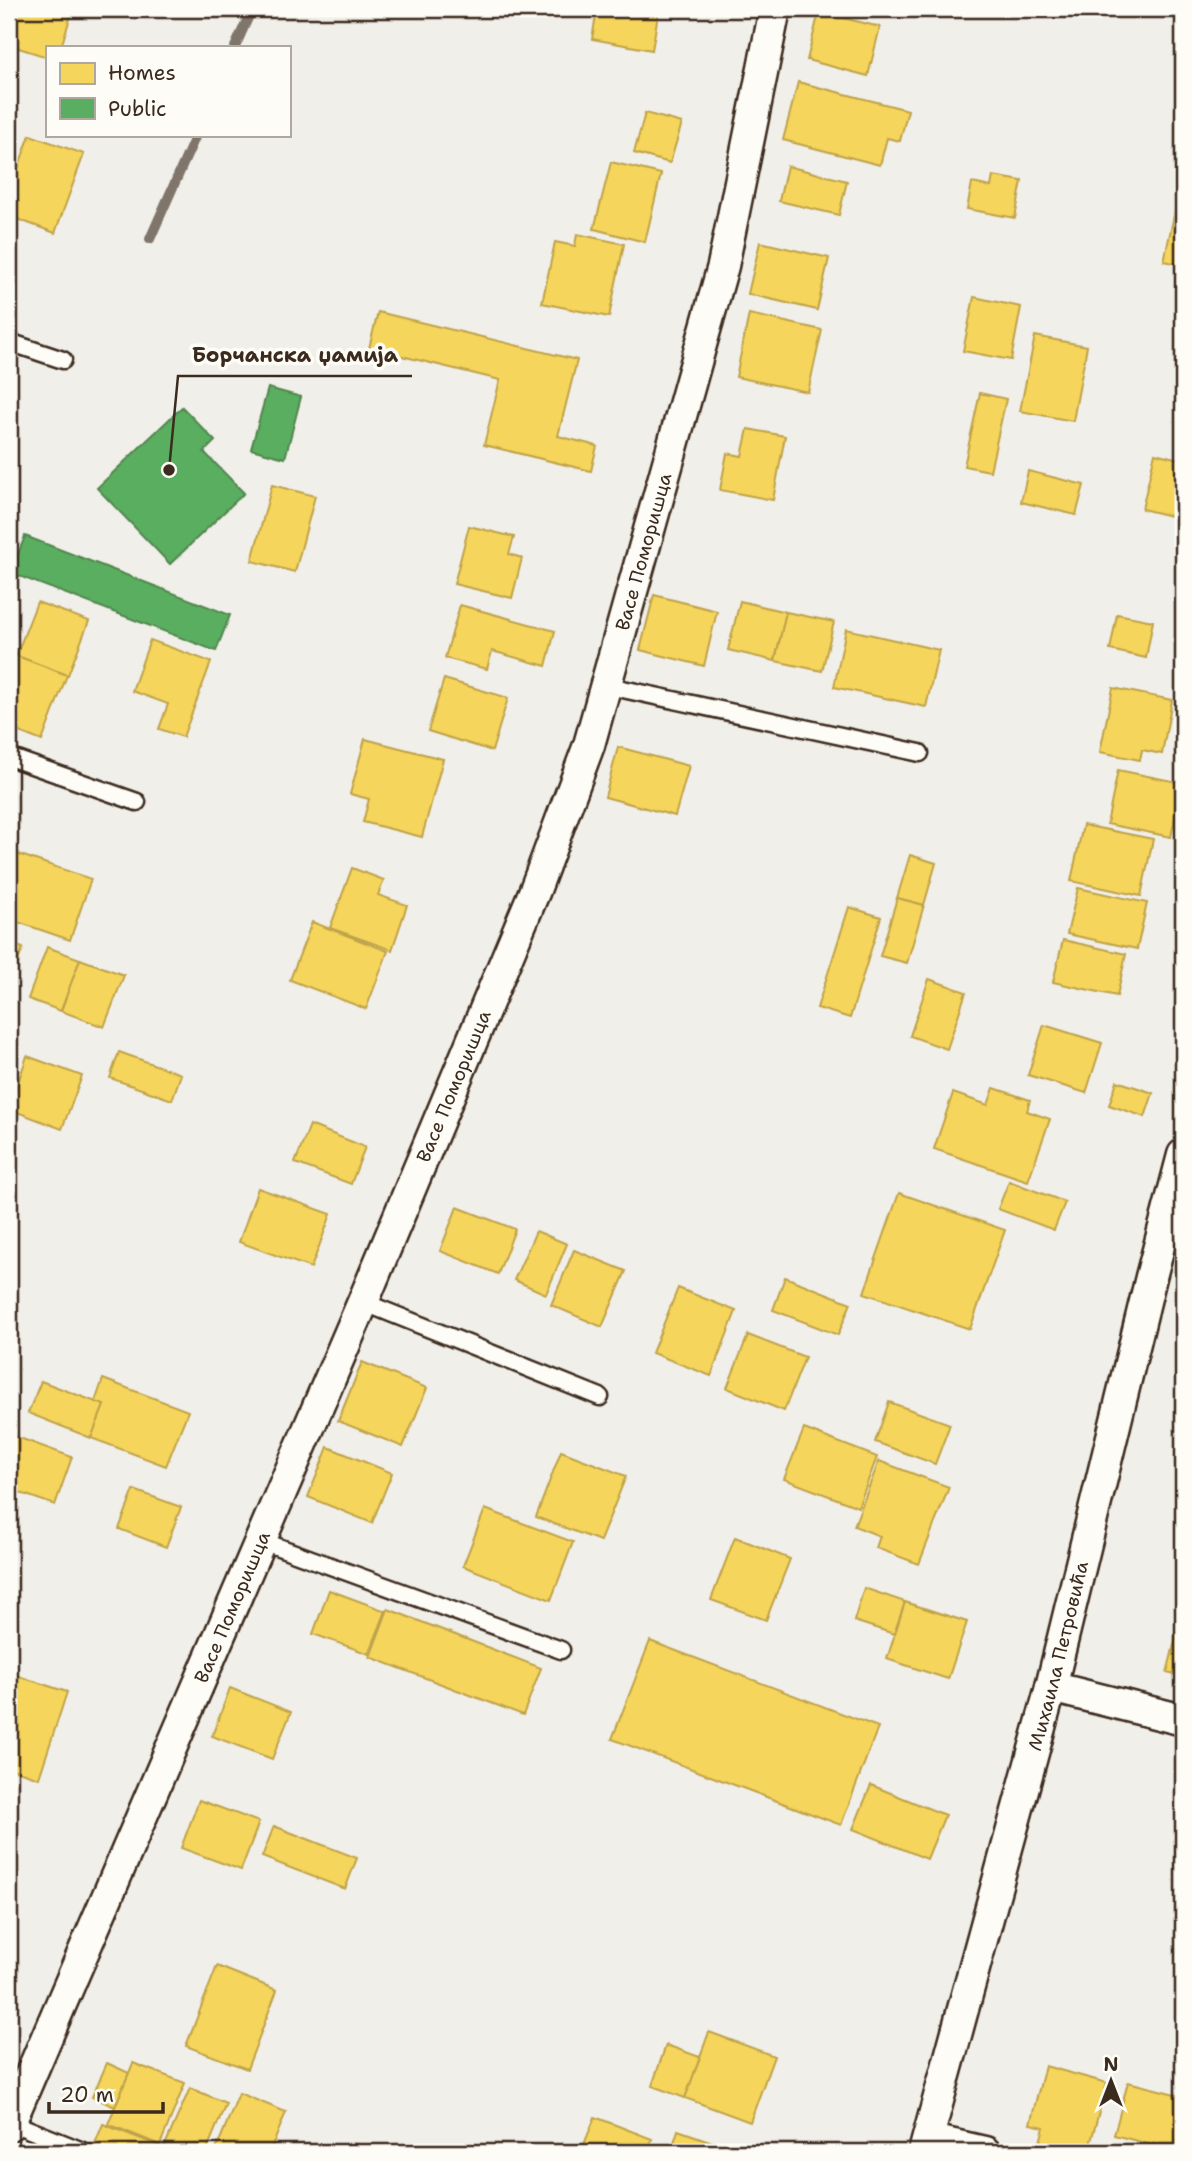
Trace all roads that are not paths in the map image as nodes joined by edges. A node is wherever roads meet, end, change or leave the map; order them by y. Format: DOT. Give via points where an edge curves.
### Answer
graph roads {
  1 [pos="775,9"];
  2 [pos="9,342"];
  3 [pos="63,360"];
  4 [pos="604,685"];
  5 [pos="920,753"];
  6 [pos="9,757"];
  7 [pos="136,802"];
  8 [pos="1183,1155"];
  9 [pos="363,1302"];
  10 [pos="600,1397"];
  11 [pos="262,1541"];
  12 [pos="561,1650"];
  13 [pos="1051,1687"];
  14 [pos="1183,1720"];
  15 [pos="9,2123"];
  16 [pos="926,2146"];
  17 [pos="85,2152"];
  18 [pos="985,2152"];
  1 -- 4 [label="street, Васе Поморишца" via="723,266"];
  2 -- 3 [label="lane"];
  4 -- 5 [label="lane"];
  4 -- 9 [label="street, Васе Поморишца" via="589,745 535,890"];
  6 -- 7 [label="lane"];
  8 -- 13 [label="street, Михаила Петровића"];
  9 -- 10 [label="lane"];
  9 -- 11 [label="street, Васе Поморишца"];
  11 -- 12 [label="lane"];
  11 -- 15 [label="street, Васе Поморишца"];
  13 -- 14 [label="street"];
  13 -- 16 [label="street, Михаила Петровића"];
  15 -- 17 [label="lane, Васе Поморишца"];
  16 -- 18 [label="street"];
}
